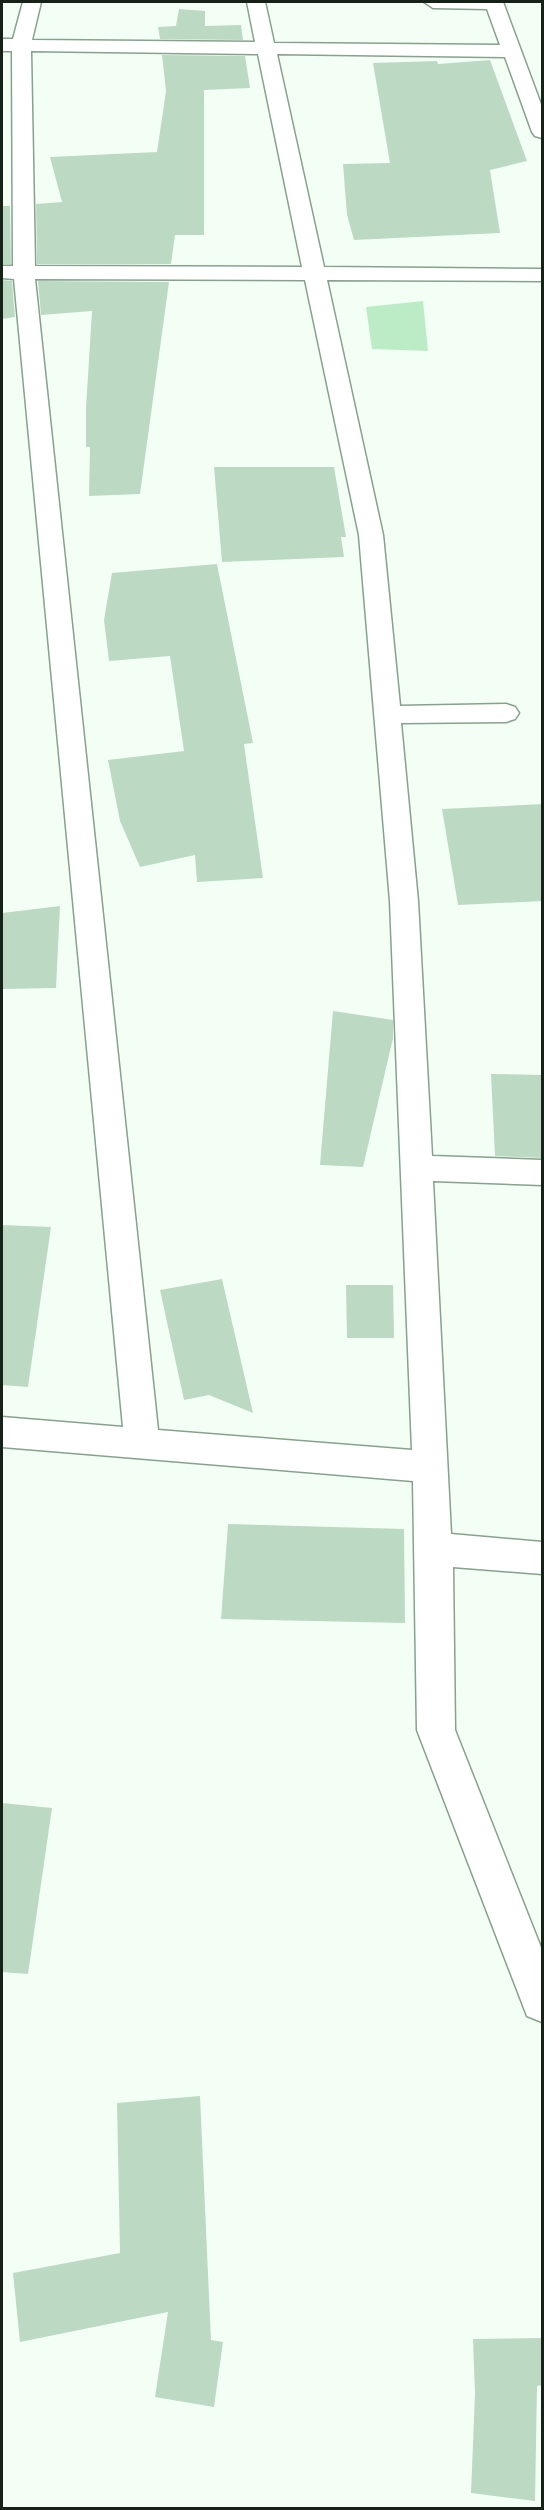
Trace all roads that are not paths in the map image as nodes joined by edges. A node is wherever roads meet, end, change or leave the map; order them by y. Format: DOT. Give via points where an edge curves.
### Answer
graph roads {
  1 [pos="32,2"];
  2 [pos="256,2"];
  3 [pos="433,2"];
  4 [pos="494,3"];
  5 [pos="11,45"];
  6 [pos="266,48"];
  7 [pos="512,51"];
  8 [pos="541,124"];
  9 [pos="13,272"];
  10 [pos="316,274"];
  11 [pos="543,275"];
  12 [pos="506,713"];
  13 [pos="387,715"];
  14 [pos="417,1168"];
  15 [pos="543,1172"];
  16 [pos="2,1432"];
  17 [pos="141,1443"];
  18 [pos="431,1467"];
  19 [pos="434,1549"];
  20 [pos="543,1558"];
  21 [pos="543,2001"];
  1 -- 5 [label="street"];
  2 -- 6 [label="street"];
  3 -- 4 [label="street"];
  4 -- 7 [label="street"];
  5 -- 6 [label="street"];
  5 -- 9 [label="street"];
  6 -- 7 [label="street"];
  6 -- 10 [label="street"];
  7 -- 8 [label="street"];
  9 -- 10 [label="street"];
  9 -- 17 [label="street"];
  10 -- 11 [label="street"];
  10 -- 13 [label="street" via="372,535"];
  12 -- 13 [label="street"];
  13 -- 14 [label="street" via="404,901"];
  14 -- 15 [label="street"];
  14 -- 18 [label="street"];
  16 -- 17 [label="street"];
  17 -- 18 [label="street"];
  18 -- 19 [label="street"];
  19 -- 20 [label="street"];
  19 -- 21 [label="street" via="436,1730"];
}
